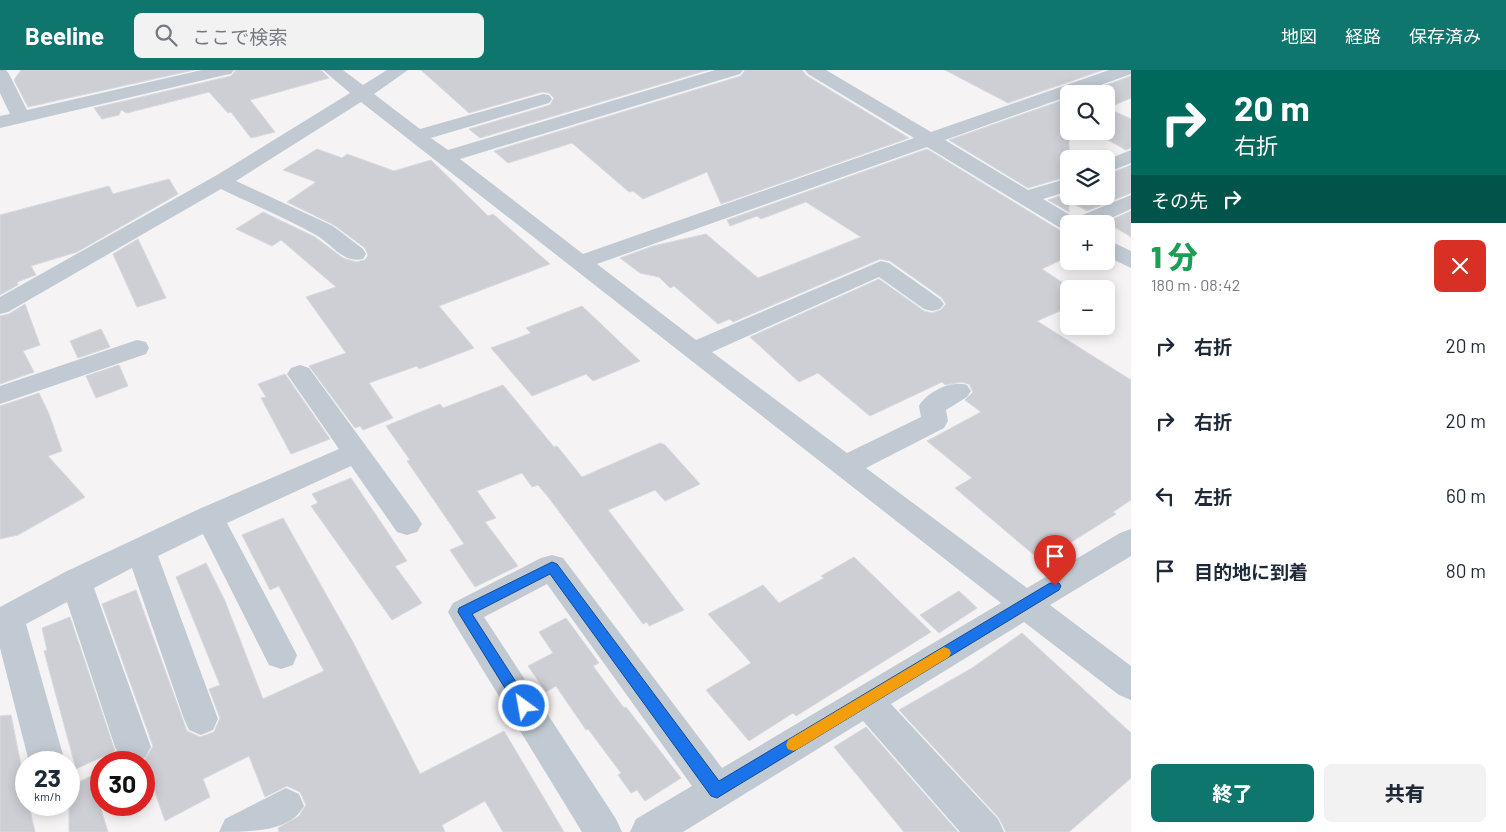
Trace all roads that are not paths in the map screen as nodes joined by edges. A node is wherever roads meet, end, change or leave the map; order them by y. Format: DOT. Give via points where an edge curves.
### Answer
graph roads {
  1 [pos="225,70"];
  2 [pos="332,70"];
  3 [pos="399,70"];
  4 [pos="734,70"];
  5 [pos="1126,70"];
  6 [pos="0,74"];
  7 [pos="829,74"];
  8 [pos="362,93"];
  9 [pos="543,100"];
  10 [pos="21,117"];
  11 [pos="0,122"];
  12 [pos="416,136"];
  13 [pos="930,139"];
  14 [pos="1131,156"];
  15 [pos="446,157"];
  16 [pos="1115,163"];
  17 [pos="220,181"];
  18 [pos="1060,187"];
  19 [pos="1027,198"];
  20 [pos="1131,201"];
  21 [pos="1100,215"];
  22 [pos="1060,218"];
  23 [pos="1115,251"];
  24 [pos="355,254"];
  25 [pos="1131,260"];
  26 [pos="581,262"];
  27 [pos="932,304"];
  28 [pos="0,307"];
  29 [pos="138,348"];
  30 [pos="694,351"];
  31 [pos="300,374"];
  32 [pos="958,391"];
  33 [pos="0,395"];
  34 [pos="355,452"];
  35 [pos="844,467"];
  36 [pos="209,517"];
  37 [pos="407,524"];
  38 [pos="1131,541"];
  39 [pos="140,550"];
  40 [pos="76,581"];
  41 [pos="1024,604"];
  42 [pos="4,620"];
  43 [pos="280,655"];
  44 [pos="1131,685"];
  45 [pos="866,700"];
  46 [pos="200,720"];
  47 [pos="132,747"];
  48 [pos="44,751"];
  49 [pos="717,791"];
  50 [pos="286,806"];
  51 [pos="238,832"];
  52 [pos="603,832"];
  53 [pos="649,832"];
  54 [pos="985,832"];
  1 -- 10 [label="street"];
  2 -- 8 [label="street"];
  3 -- 8 [label="street"];
  4 -- 15 [label="street"];
  5 -- 13 [label="street"];
  6 -- 10 [label="street"];
  7 -- 13 [label="street"];
  8 -- 12 [label="street"];
  8 -- 17 [label="street"];
  9 -- 12 [label="street"];
  10 -- 11 [label="street"];
  12 -- 15 [label="street"];
  13 -- 19 [label="street"];
  13 -- 26 [label="street"];
  14 -- 16 [label="street"];
  15 -- 26 [label="street"];
  17 -- 24 [label="street" via="325,231"];
  17 -- 28 [label="street"];
  18 -- 19 [label="street"];
  19 -- 22 [label="street"];
  20 -- 21 [label="street"];
  23 -- 25 [label="street"];
  26 -- 30 [label="street"];
  27 -- 30 [label="street" via="881,268"];
  29 -- 33 [label="street"];
  30 -- 35 [label="street"];
  31 -- 34 [label="street"];
  32 -- 35 [label="street" via="932,406 934,421"];
  34 -- 36 [label="street"];
  34 -- 37 [label="street"];
  35 -- 41 [label="street"];
  36 -- 39 [label="street"];
  36 -- 43 [label="street"];
  38 -- 41 [label="street"];
  39 -- 40 [label="street"];
  39 -- 46 [label="street"];
  40 -- 42 [label="street"];
  40 -- 47 [label="street"];
  41 -- 44 [label="street"];
  41 -- 45 [label="street"];
  42 -- 48 [label="street"];
  45 -- 49 [label="street"];
  45 -- 54 [label="street"];
  49 -- 52 [label="street" via="552,567 464,612"];
  49 -- 53 [label="street"];
  50 -- 51 [label="street"];
}
